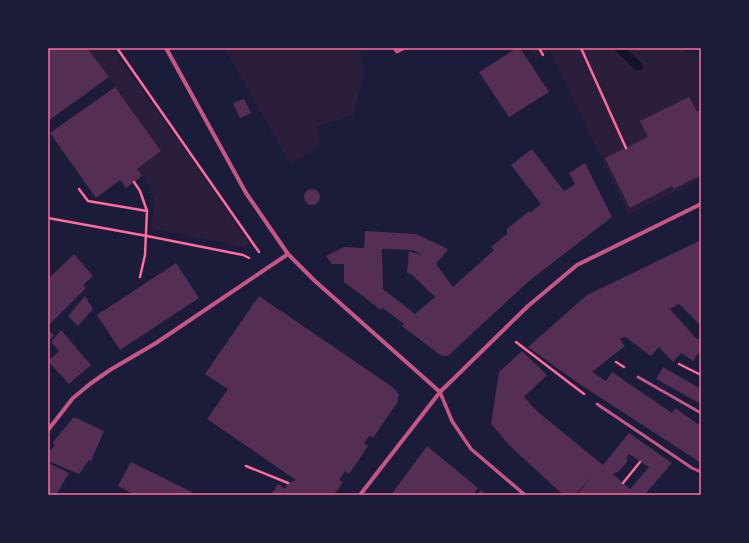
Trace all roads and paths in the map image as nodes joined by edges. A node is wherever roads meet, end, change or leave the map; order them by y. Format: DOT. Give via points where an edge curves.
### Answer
graph roads {
  1 [pos="117,48"];
  2 [pos="166,48"];
  3 [pos="394,48"];
  4 [pos="406,48"];
  5 [pos="539,48"];
  6 [pos="581,48"];
  7 [pos="543,55"];
  8 [pos="626,148"];
  9 [pos="134,182"];
  10 [pos="79,189"];
  11 [pos="701,204"];
  12 [pos="147,211"];
  13 [pos="48,218"];
  14 [pos="147,236"];
  15 [pos="288,254"];
  16 [pos="269,267"];
  17 [pos="140,277"];
  18 [pos="503,331"];
  19 [pos="680,364"];
  20 [pos="701,376"];
  21 [pos="638,377"];
  22 [pos="440,392"];
  23 [pos="597,404"];
  24 [pos="701,413"];
  25 [pos="48,430"];
  26 [pos="640,462"];
  27 [pos="246,466"];
  28 [pos="701,472"];
  29 [pos="623,483"];
  30 [pos="288,484"];
  31 [pos="360,495"];
  32 [pos="525,495"];
  1 -- 16 [label="path"];
  2 -- 15 [label="street" via="246,193"];
  3 -- 4 [label="lane" via="397,52"];
  5 -- 7 [label="path"];
  6 -- 8 [label="path"];
  9 -- 12 [label="path"];
  10 -- 12 [label="path" via="88,201"];
  11 -- 18 [label="street" via="577,265 528,306"];
  12 -- 14 [label="path"];
  13 -- 14 [label="path"];
  14 -- 16 [label="path" via="243,255"];
  14 -- 17 [label="path"];
  15 -- 16 [label="street"];
  15 -- 22 [label="street"];
  16 -- 25 [label="street" via="90,384 73,398"];
  18 -- 22 [label="street"];
  18 -- 23 [label="path"];
  19 -- 20 [label="path"];
  21 -- 24 [label="lane"];
  22 -- 31 [label="street"];
  22 -- 32 [label="street" via="452,421 471,449"];
  23 -- 28 [label="lane"];
  26 -- 29 [label="path"];
  27 -- 30 [label="path"];
}
